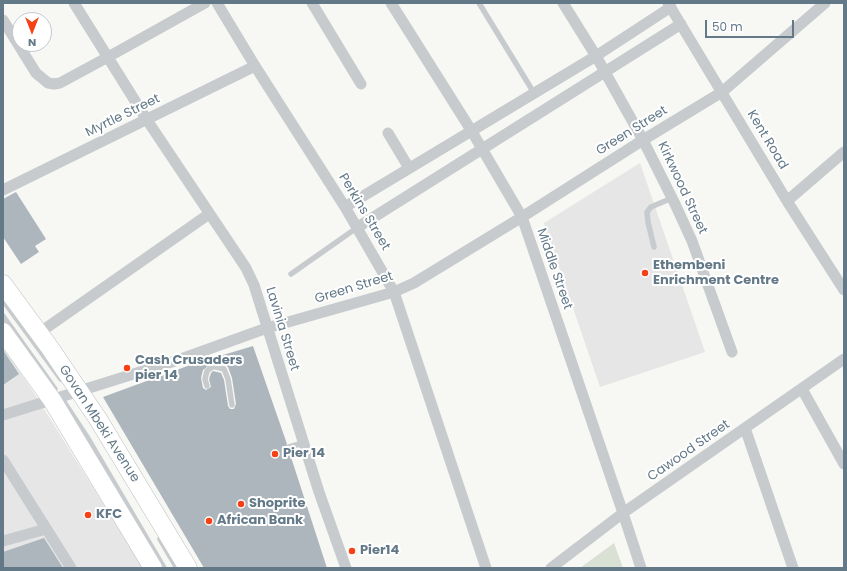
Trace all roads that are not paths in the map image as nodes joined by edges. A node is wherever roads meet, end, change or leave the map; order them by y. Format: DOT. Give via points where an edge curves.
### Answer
graph roads {
  1 [pos="74,3"];
  2 [pos="205,3"];
  3 [pos="217,3"];
  4 [pos="312,3"];
  5 [pos="391,3"];
  6 [pos="478,3"];
  7 [pos="563,3"];
  8 [pos="825,3"];
  9 [pos="670,5"];
  10 [pos="3,20"];
  11 [pos="681,24"];
  12 [pos="596,56"];
  13 [pos="108,57"];
  14 [pos="255,66"];
  15 [pos="605,71"];
  16 [pos="361,84"];
  17 [pos="722,92"];
  18 [pos="534,93"];
  19 [pos="147,120"];
  20 [pos="471,130"];
  21 [pos="388,133"];
  22 [pos="643,140"];
  23 [pos="482,149"];
  24 [pos="844,152"];
  25 [pos="409,168"];
  26 [pos="3,190"];
  27 [pos="672,198"];
  28 [pos="787,201"];
  29 [pos="346,207"];
  30 [pos="209,214"];
  31 [pos="522,217"];
  32 [pos="358,227"];
  33 [pos="654,247"];
  34 [pos="291,274"];
  35 [pos="3,284"];
  36 [pos="844,290"];
  37 [pos="394,292"];
  38 [pos="3,300"];
  39 [pos="3,316"];
  40 [pos="267,328"];
  41 [pos="3,332"];
  42 [pos="39,333"];
  43 [pos="732,352"];
  44 [pos="844,359"];
  45 [pos="63,382"];
  46 [pos="207,386"];
  47 [pos="802,389"];
  48 [pos="67,395"];
  49 [pos="232,405"];
  50 [pos="3,415"];
  51 [pos="745,428"];
  52 [pos="303,443"];
  53 [pos="289,446"];
  54 [pos="3,460"];
  55 [pos="844,464"];
  56 [pos="623,513"];
  57 [pos="46,529"];
  58 [pos="157,532"];
  59 [pos="3,541"];
  60 [pos="70,568"];
  61 [pos="154,568"];
  62 [pos="164,568"];
  63 [pos="177,568"];
  64 [pos="188,568"];
  65 [pos="346,568"];
  66 [pos="486,568"];
  67 [pos="551,568"];
  68 [pos="641,568"];
  69 [pos="793,568"];
  1 -- 13 [label="street, Lavinia Street"];
  2 -- 13 [label="street"];
  3 -- 14 [label="street, Perkins Street"];
  4 -- 16 [label="street"];
  5 -- 20 [label="street, Middle Street"];
  6 -- 18 [label="lane"];
  7 -- 12 [label="street, Kirkwood Street"];
  8 -- 17 [label="street, Green Street"];
  9 -- 11 [label="street, Kent Road"];
  9 -- 12 [label="street"];
  10 -- 13 [label="street" via="36,73 48,83 66,80"];
  11 -- 15 [label="street"];
  11 -- 17 [label="street, Kent Road"];
  12 -- 15 [label="street, Kirkwood Street"];
  12 -- 18 [label="street"];
  13 -- 19 [label="street, Lavinia Street"];
  14 -- 19 [label="street, Myrtle Street"];
  14 -- 29 [label="street, Perkins Street"];
  15 -- 22 [label="street, Kirkwood Street"];
  15 -- 23 [label="street"];
  17 -- 22 [label="street, Green Street"];
  17 -- 28 [label="street, Kent Road"];
  18 -- 20 [label="street"];
  19 -- 26 [label="street, Myrtle Street"];
  19 -- 30 [label="street, Lavinia Street"];
  20 -- 23 [label="street, Middle Street"];
  20 -- 25 [label="street"];
  21 -- 25 [label="street"];
  22 -- 27 [label="street, Kirkwood Street"];
  22 -- 31 [label="street, Green Street"];
  23 -- 31 [label="street, Middle Street"];
  23 -- 32 [label="street"];
  24 -- 28 [label="street"];
  25 -- 29 [label="street"];
  27 -- 33 [label="lane" via="651,207 647,212"];
  27 -- 43 [label="street, Kirkwood Street" via="692,241"];
  28 -- 36 [label="street, Kent Road"];
  29 -- 32 [label="street, Perkins Street"];
  30 -- 40 [label="street, Lavinia Street" via="246,268"];
  30 -- 42 [label="street"];
  31 -- 37 [label="street, Green Street" via="414,283"];
  31 -- 56 [label="street, Middle Street"];
  32 -- 34 [label="lane"];
  32 -- 37 [label="street, Perkins Street"];
  35 -- 42 [label="main road, Govan Mbeki Avenue"];
  37 -- 40 [label="street, Green Street"];
  37 -- 66 [label="street, Perkins Street"];
  38 -- 45 [label="lane"];
  39 -- 48 [label="lane" via="39,365"];
  40 -- 48 [label="street, Green Street" via="178,360"];
  40 -- 52 [label="street, Lavinia Street"];
  41 -- 48 [label="main road, Govan Mbeki Avenue"];
  42 -- 48 [label="main road, Govan Mbeki Avenue"];
  44 -- 47 [label="street, Cawood Street"];
  46 -- 49 [label="lane" via="207,372 216,367 224,369"];
  47 -- 51 [label="street, Cawood Street"];
  47 -- 55 [label="street"];
  48 -- 50 [label="street, Green Street"];
  48 -- 61 [label="main road, Govan Mbeki Avenue"];
  48 -- 62 [label="lane" via="84,433"];
  48 -- 64 [label="main road, Govan Mbeki Avenue" via="113,441"];
  51 -- 56 [label="street, Cawood Street"];
  51 -- 69 [label="street"];
  52 -- 53 [label="lane"];
  52 -- 65 [label="street, Lavinia Street"];
  54 -- 57 [label="street"];
  56 -- 67 [label="street, Cawood Street"];
  56 -- 68 [label="street, Middle Street"];
  57 -- 59 [label="street"];
  57 -- 60 [label="street"];
  58 -- 63 [label="lane"];
}
